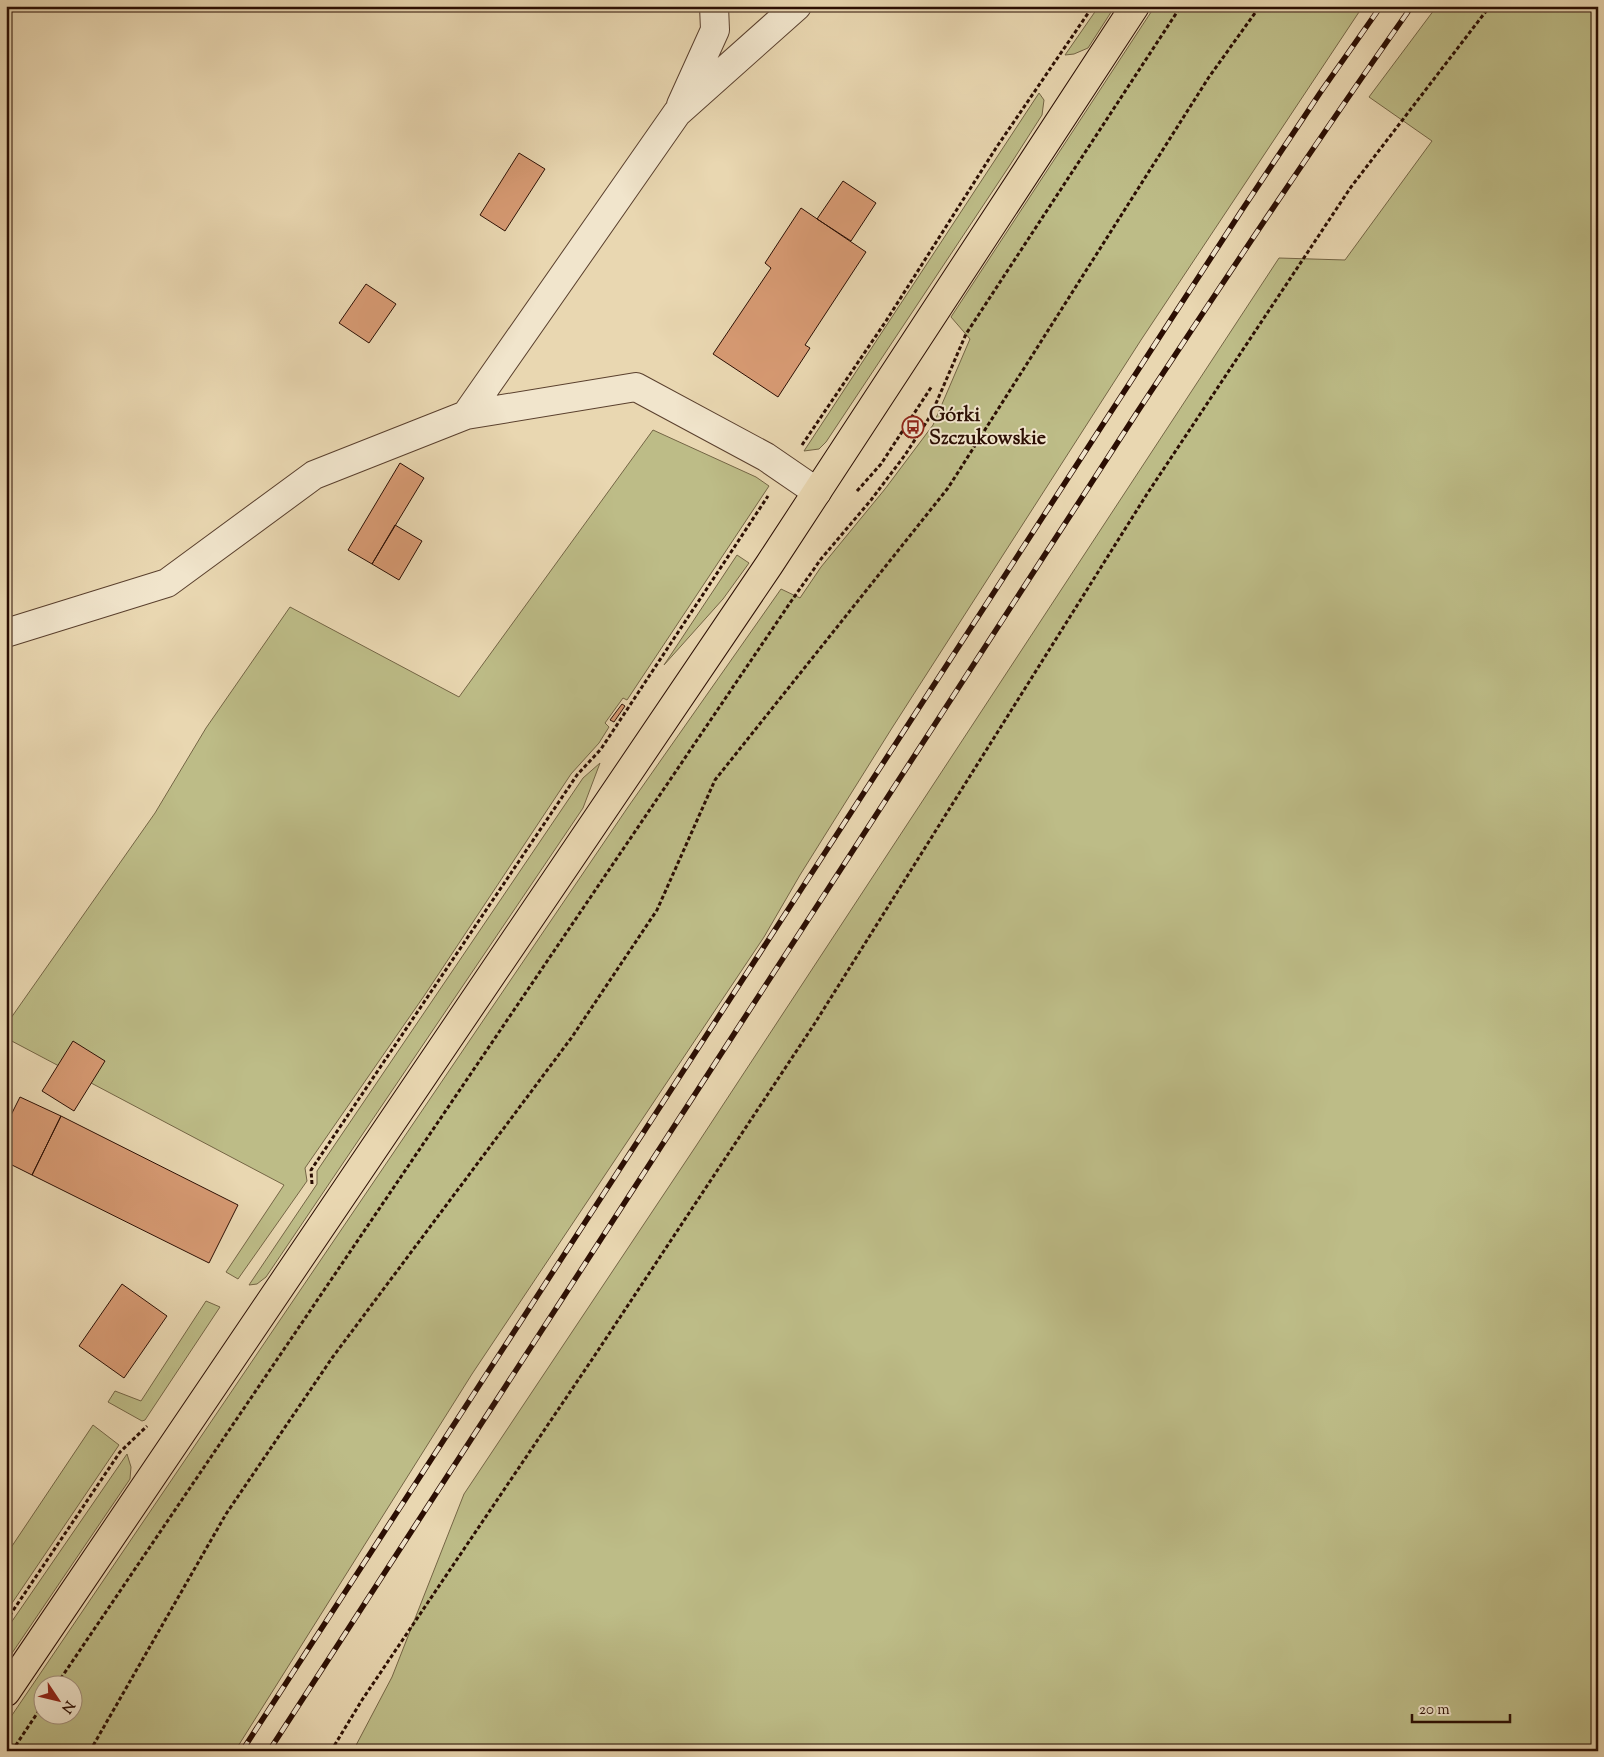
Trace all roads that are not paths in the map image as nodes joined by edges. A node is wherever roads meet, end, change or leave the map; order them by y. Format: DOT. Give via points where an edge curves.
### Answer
graph roads {
  1 [pos="714,6"];
  2 [pos="797,6"];
  3 [pos="1136,6"];
  4 [pos="677,113"];
  5 [pos="466,414"];
  6 [pos="817,492"];
  7 [pos="6,632"];
  8 [pos="6,1692"];
  1 -- 4 [label="lane" via="715,30"];
  2 -- 4 [label="lane"];
  3 -- 6 [label="main road"];
  4 -- 5 [label="lane"];
  5 -- 6 [label="lane" via="636,387 766,457"];
  5 -- 7 [label="lane" via="314,475 167,583"];
  6 -- 8 [label="main road"];
}
